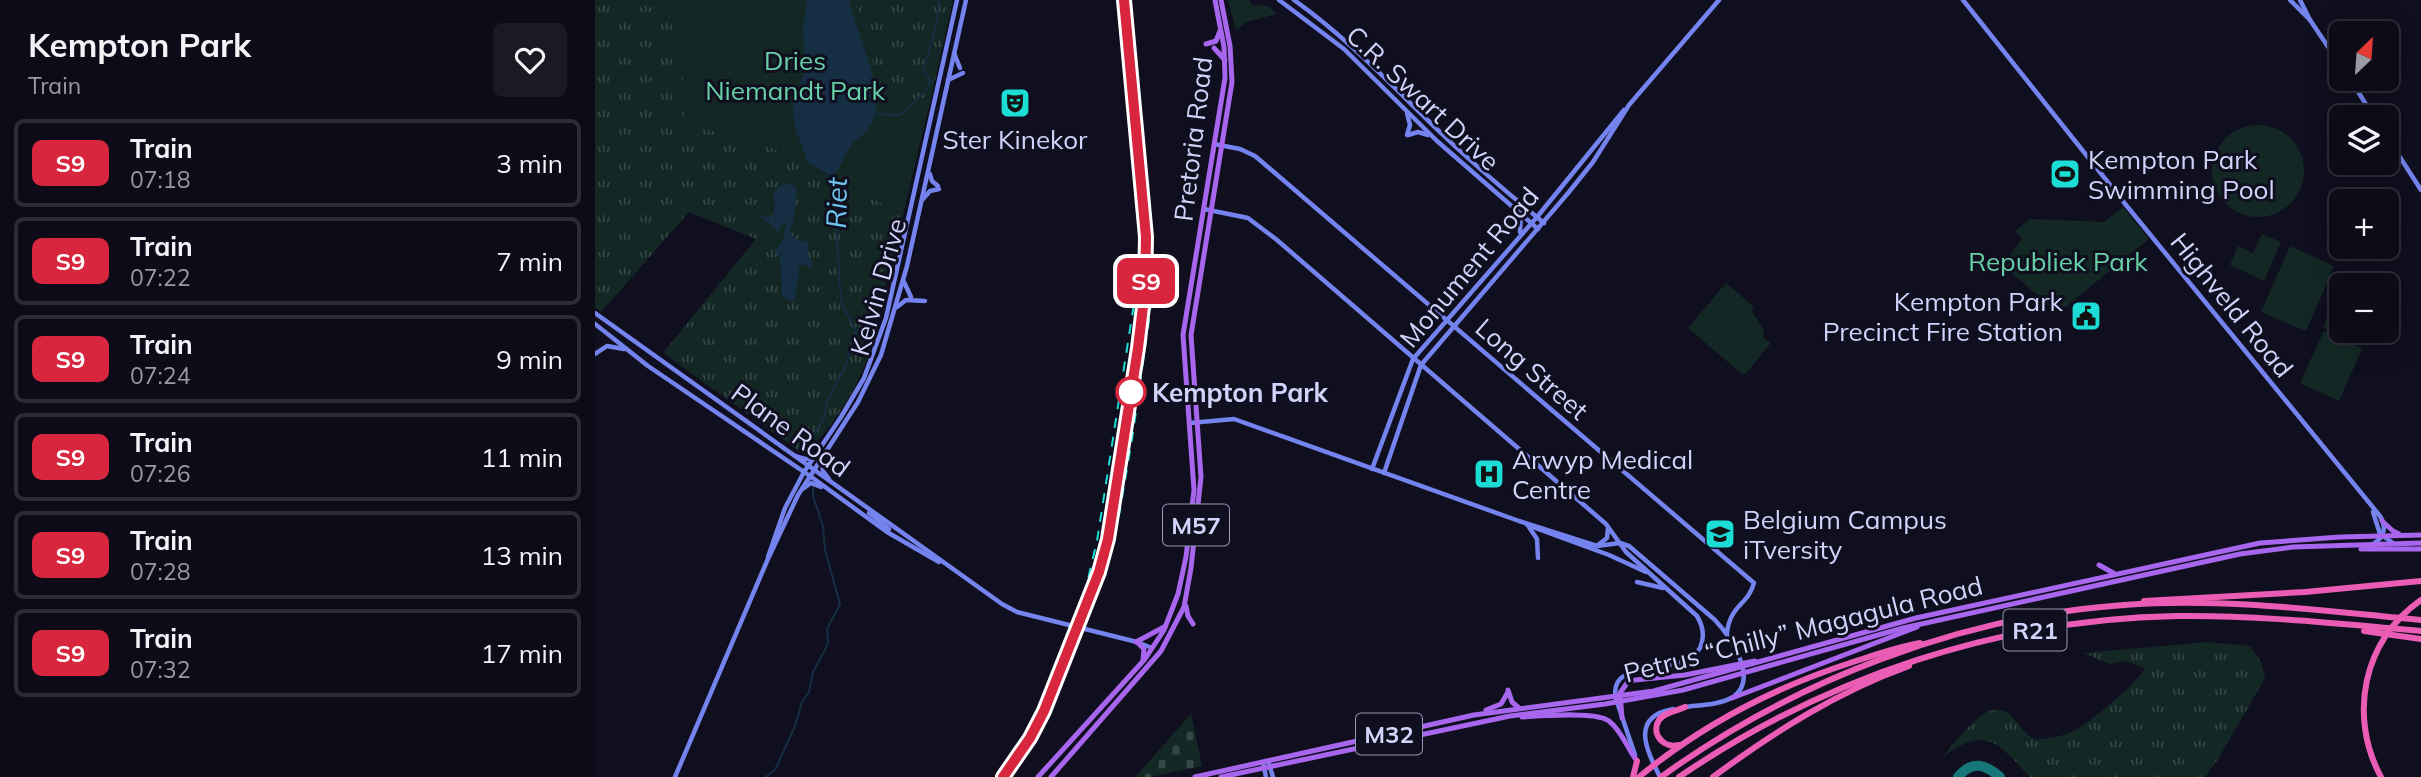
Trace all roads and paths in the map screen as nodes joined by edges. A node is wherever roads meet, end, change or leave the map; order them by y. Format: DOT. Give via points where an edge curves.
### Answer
graph roads {
  1 [pos="957,0"];
  2 [pos="966,0"];
  3 [pos="1215,0"];
  4 [pos="1221,0"];
  5 [pos="1279,0"];
  6 [pos="1294,0"];
  7 [pos="1719,0"];
  8 [pos="1963,0"];
  9 [pos="2290,0"];
  10 [pos="2300,0"];
  11 [pos="2310,20"];
  12 [pos="1220,30"];
  13 [pos="1206,44"];
  14 [pos="1214,48"];
  15 [pos="2329,48"];
  16 [pos="954,52"];
  17 [pos="1225,60"];
  18 [pos="948,80"];
  19 [pos="1405,109"];
  20 [pos="1626,109"];
  21 [pos="1437,141"];
  22 [pos="1218,144"];
  23 [pos="2399,156"];
  24 [pos="929,170"];
  25 [pos="2421,190"];
  26 [pos="921,202"];
  27 [pos="1207,209"];
  28 [pos="1521,213"];
  29 [pos="1537,217"];
  30 [pos="1531,223"];
  31 [pos="1544,223"];
  32 [pos="1538,229"];
  33 [pos="1519,237"];
  34 [pos="903,281"];
  35 [pos="911,297"];
  36 [pos="925,301"];
  37 [pos="896,308"];
  38 [pos="595,313"];
  39 [pos="1445,320"];
  40 [pos="596,325"];
  41 [pos="1453,326"];
  42 [pos="631,352"];
  43 [pos="595,354"];
  44 [pos="1413,359"];
  45 [pos="1421,365"];
  46 [pos="1192,423"];
  47 [pos="825,451"];
  48 [pos="788,453"];
  49 [pos="813,458"];
  50 [pos="806,469"];
  51 [pos="1372,469"];
  52 [pos="811,473"];
  53 [pos="1384,473"];
  54 [pos="837,488"];
  55 [pos="828,489"];
  56 [pos="800,491"];
  57 [pos="2367,502"];
  58 [pos="858,503"];
  59 [pos="1519,521"];
  60 [pos="2382,521"];
  61 [pos="1525,524"];
  62 [pos="1608,526"];
  63 [pos="889,529"];
  64 [pos="1548,532"];
  65 [pos="2405,535"];
  66 [pos="2421,535"];
  67 [pos="2382,536"];
  68 [pos="1620,543"];
  69 [pos="2394,543"];
  70 [pos="2421,543"];
  71 [pos="2369,545"];
  72 [pos="1597,546"];
  73 [pos="2344,547"];
  74 [pos="2421,549"];
  75 [pos="1538,558"];
  76 [pos="767,561"];
  77 [pos="2099,565"];
  78 [pos="1650,574"];
  79 [pos="2116,574"];
  80 [pos="965,578"];
  81 [pos="2421,581"];
  82 [pos="1637,582"];
  83 [pos="1667,589"];
  84 [pos="1186,599"];
  85 [pos="2421,600"];
  86 [pos="2125,604"];
  87 [pos="2421,620"];
  88 [pos="1923,624"];
  89 [pos="1166,625"];
  90 [pos="1176,625"];
  91 [pos="2334,625"];
  92 [pos="2421,631"];
  93 [pos="1727,634"];
  94 [pos="1943,638"];
  95 [pos="2421,639"];
  96 [pos="1168,640"];
  97 [pos="1136,642"];
  98 [pos="1153,648"];
  99 [pos="1922,658"];
  100 [pos="1155,659"];
  101 [pos="1142,663"];
  102 [pos="1761,663"];
  103 [pos="1727,672"];
  104 [pos="1633,697"];
  105 [pos="1732,698"];
  106 [pos="1685,707"];
  107 [pos="1519,708"];
  108 [pos="1474,715"];
  109 [pos="1510,716"];
  110 [pos="1622,718"];
  111 [pos="1695,736"];
  112 [pos="1067,747"];
  113 [pos="1072,753"];
  114 [pos="1637,761"];
  115 [pos="1267,764"];
  116 [pos="1654,765"];
  117 [pos="1642,776"];
  118 [pos="675,777"];
  119 [pos="1038,777"];
  120 [pos="1051,777"];
  121 [pos="1195,777"];
  122 [pos="1221,777"];
  123 [pos="1266,777"];
  124 [pos="1273,777"];
  125 [pos="1633,777"];
  126 [pos="1660,777"];
  127 [pos="1679,777"];
  128 [pos="1713,777"];
  129 [pos="2381,777"];
  1 -- 49 [label="main road, Kelvin Drive" via="886,317 864,378"];
  2 -- 16 [label="main road, Kelvin Drive"];
  3 -- 12 [label="main road, Pretoria Road / M57"];
  4 -- 22 [label="main road, Pretoria Road / M57" via="1232,73"];
  5 -- 19 [label="main road, C.R. Swart Drive" via="1344,49"];
  6 -- 29 [label="main road, C.R. Swart Drive" via="1351,45 1441,134"];
  7 -- 20 [label="main road, Monument Road"];
  8 -- 57 [label="main road, Highveld Road"];
  9 -- 11 [label="main road"];
  10 -- 11 [label="main road"];
  11 -- 15 [label="main road"];
  12 -- 13 [label="main road" via="1216,41"];
  12 -- 17 [label="main road, Pretoria Road / M57"];
  14 -- 17 [label="main road"];
  16 -- 18 [label="main road, Kelvin Drive"];
  16 -- 18 [label="main road" via="961,70"];
  17 -- 22 [label="main road, Pretoria Road / M57"];
  18 -- 24 [label="main road, Kelvin Drive"];
  19 -- 21 [label="main road, C.R. Swart Drive"];
  19 -- 21 [label="main road" via="1410,122 1407,135 1423,133"];
  20 -- 29 [label="main road, Monument Road"];
  20 -- 31 [label="main road, Monument Road" via="1593,162"];
  21 -- 28 [label="main road, C.R. Swart Drive"];
  22 -- 27 [label="main road, Pretoria Road / M57"];
  22 -- 39 [label="main road, Long Street" via="1255,156"];
  23 -- 25 [label="main road"];
  24 -- 26 [label="main road, Kelvin Drive"];
  24 -- 26 [label="main road" via="939,187"];
  26 -- 34 [label="main road, Kelvin Drive"];
  27 -- 44 [label="main road" via="1253,222"];
  27 -- 46 [label="main road, Pretoria Road / M57" via="1190,345"];
  28 -- 30 [label="main road, C.R. Swart Drive"];
  28 -- 33 [label="main road"];
  29 -- 30 [label="main road, Monument Road"];
  29 -- 31 [label="main road, C.R. Swart Drive"];
  30 -- 32 [label="main road, C.R. Swart Drive"];
  30 -- 33 [label="main road, Monument Road"];
  31 -- 32 [label="main road, Monument Road"];
  32 -- 41 [label="main road, Monument Road"];
  33 -- 39 [label="main road, Monument Road"];
  34 -- 35 [label="main road"];
  34 -- 37 [label="main road, Kelvin Drive"];
  36 -- 37 [label="main road" via="907,300"];
  37 -- 47 [label="main road, Kelvin Drive" via="867,387"];
  38 -- 48 [label="main road, Plane Road"];
  39 -- 41 [label="main road, Long Street"];
  39 -- 44 [label="main road, Monument Road"];
  40 -- 42 [label="main road, Plane Road"];
  41 -- 45 [label="main road, Monument Road"];
  41 -- 93 [label="main road, Long Street" via="1754,583 1730,617"];
  42 -- 43 [label="main road" via="607,346"];
  42 -- 50 [label="main road, Plane Road"];
  44 -- 45 [label="main road"];
  44 -- 51 [label="main road, Monument Road"];
  45 -- 53 [label="main road, Monument Road"];
  45 -- 62 [label="main road"];
  46 -- 51 [label="main road" via="1234,419"];
  46 -- 84 [label="main road, Pretoria Road / M57" via="1200,490"];
  46 -- 89 [label="main road, Pretoria Road / M57" via="1194,490 1184,571"];
  47 -- 52 [label="main road, Kelvin Drive"];
  47 -- 54 [label="main road" via="821,465"];
  48 -- 49 [label="main road"];
  48 -- 50 [label="main road, Plane Road"];
  49 -- 50 [label="main road, Kelvin Drive"];
  50 -- 52 [label="main road, Plane Road"];
  50 -- 76 [label="main road, Kelvin Drive" via="785,508"];
  51 -- 53 [label="main road"];
  52 -- 54 [label="main road, Plane Road"];
  52 -- 55 [label="main road, Plane Road"];
  52 -- 56 [label="main road, Kelvin Drive"];
  53 -- 59 [label="main road"];
  54 -- 58 [label="main road, Plane Road"];
  55 -- 56 [label="main road" via="811,483"];
  55 -- 80 [label="main road, Plane Road" via="887,532"];
  56 -- 76 [label="main road, Kelvin Drive"];
  57 -- 60 [label="main road, Highveld Road"];
  57 -- 67 [label="main road, Highveld Road"];
  58 -- 63 [label="main road"];
  58 -- 80 [label="main road, Plane Road"];
  59 -- 61 [label="main road"];
  59 -- 64 [label="main road"];
  60 -- 65 [label="main road"];
  60 -- 67 [label="main road"];
  61 -- 64 [label="main road"];
  61 -- 75 [label="main road" via="1536,535"];
  62 -- 68 [label="main road"];
  62 -- 72 [label="main road" via="1607,538"];
  64 -- 72 [label="main road"];
  64 -- 78 [label="main road"];
  65 -- 66 [label="main road, Petrus “Chilly” Magagula Road / M32"];
  65 -- 67 [label="main road, Petrus “Chilly” Magagula Road / M32"];
  67 -- 69 [label="main road"];
  67 -- 71 [label="main road"];
  67 -- 79 [label="main road, Petrus “Chilly” Magagula Road / M32" via="2271,541"];
  68 -- 72 [label="main road"];
  68 -- 78 [label="main road"];
  68 -- 93 [label="main road" via="1633,549"];
  69 -- 70 [label="main road, Petrus “Chilly” Magagula Road / M32"];
  69 -- 71 [label="main road, Petrus “Chilly” Magagula Road / M32"];
  71 -- 73 [label="main road, Petrus “Chilly” Magagula Road / M32"];
  73 -- 74 [label="main road"];
  73 -- 88 [label="main road, Petrus “Chilly” Magagula Road / M32" via="2239,554"];
  76 -- 118 [label="main road, Kelvin Drive"];
  77 -- 79 [label="main road"];
  78 -- 83 [label="main road"];
  79 -- 102 [label="main road, Petrus “Chilly” Magagula Road / M32" via="1916,618"];
  80 -- 97 [label="main road, Plane Road" via="1017,612"];
  81 -- 86 [label="highway"];
  82 -- 83 [label="main road"];
  83 -- 110 [label="main road" via="1702,625 1698,650 1681,664 1633,671 1620,679 1614,692"];
  84 -- 90 [label="main road, Pretoria Road / M57"];
  84 -- 90 [label="main road" via="1193,624"];
  85 -- 129 [label="highway" via="2394,625 2373,657 2366,682 2363,717 2369,750"];
  86 -- 87 [label="highway, R21" via="2239,604"];
  86 -- 94 [label="highway, R21" via="2052,614"];
  88 -- 102 [label="main road, Petrus “Chilly” Magagula Road / M32"];
  88 -- 105 [label="main road"];
  89 -- 97 [label="main road"];
  89 -- 98 [label="main road, Pretoria Road / M57"];
  90 -- 96 [label="main road, Pretoria Road / M57"];
  91 -- 92 [label="highway, R21"];
  91 -- 95 [label="highway"];
  91 -- 99 [label="highway, R21" via="2210,616 2129,618 2023,632"];
  93 -- 105 [label="main road" via="1741,661 1739,690"];
  94 -- 111 [label="highway" via="1902,646 1805,678"];
  94 -- 126 [label="highway, R21" via="1793,697"];
  96 -- 98 [label="main road"];
  96 -- 100 [label="main road, Pretoria Road / M57"];
  97 -- 98 [label="main road, Plane Road"];
  97 -- 101 [label="main road" via="1144,649"];
  98 -- 100 [label="main road"];
  98 -- 101 [label="main road, Pretoria Road / M57"];
  99 -- 127 [label="highway, R21" via="1796,708"];
  99 -- 128 [label="highway" via="1815,709"];
  100 -- 113 [label="main road, Pretoria Road / M57"];
  101 -- 112 [label="main road, Pretoria Road / M57"];
  102 -- 103 [label="main road, Petrus “Chilly” Magagula Road / M32"];
  102 -- 103 [label="main road"];
  103 -- 104 [label="main road, Petrus “Chilly” Magagula Road / M32" via="1683,690"];
  103 -- 110 [label="main road" via="1627,683 1620,692"];
  104 -- 107 [label="main road, Petrus “Chilly” Magagula Road / M32"];
  104 -- 109 [label="main road, Petrus “Chilly” Magagula Road / M32"];
  105 -- 106 [label="main road"];
  106 -- 111 [label="highway" via="1662,717 1658,736 1673,747"];
  106 -- 116 [label="main road" via="1657,713 1647,724 1645,740"];
  107 -- 108 [label="main road, Petrus “Chilly” Magagula Road / M32"];
  107 -- 108 [label="main road" via="1508,691 1497,707"];
  108 -- 115 [label="main road, Petrus “Chilly” Magagula Road / M32"];
  109 -- 114 [label="main road" via="1605,718"];
  109 -- 115 [label="main road, Petrus “Chilly” Magagula Road / M32"];
  110 -- 114 [label="main road"];
  111 -- 116 [label="highway"];
  112 -- 113 [label="main road"];
  112 -- 119 [label="main road, Pretoria Road / M57"];
  113 -- 120 [label="main road, Pretoria Road / M57"];
  114 -- 117 [label="main road"];
  114 -- 125 [label="highway"];
  115 -- 121 [label="main road, Petrus “Chilly” Magagula Road / M32"];
  115 -- 122 [label="main road, Petrus “Chilly” Magagula Road / M32"];
  115 -- 123 [label="main road"];
  115 -- 124 [label="main road"];
  116 -- 117 [label="highway"];
  116 -- 126 [label="main road"];
}
